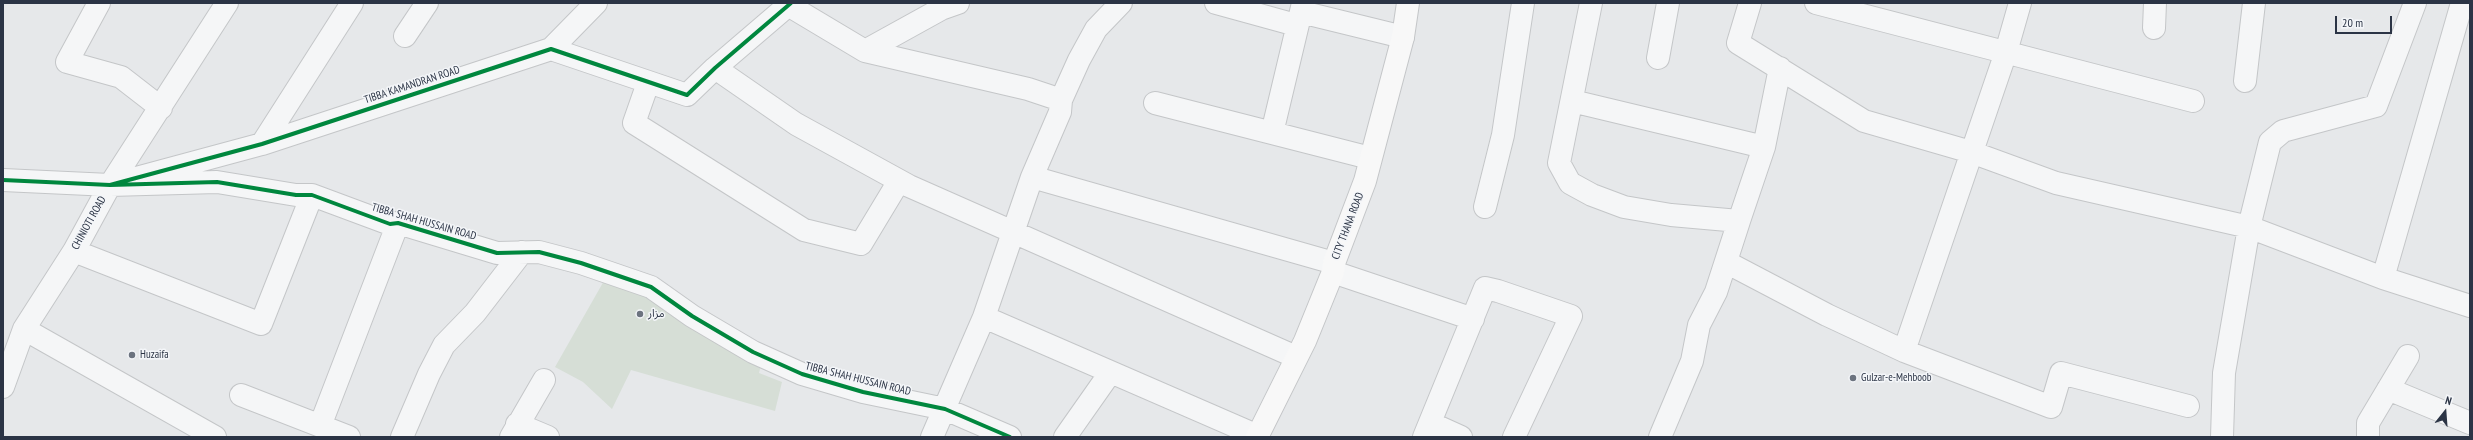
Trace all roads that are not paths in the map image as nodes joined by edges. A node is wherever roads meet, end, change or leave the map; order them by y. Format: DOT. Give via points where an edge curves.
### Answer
graph roads {
  1 [pos="99,3"];
  2 [pos="227,3"];
  3 [pos="352,3"];
  4 [pos="427,3"];
  5 [pos="596,3"];
  6 [pos="958,3"];
  7 [pos="1121,3"];
  8 [pos="1216,3"];
  9 [pos="1408,3"];
  10 [pos="1523,3"];
  11 [pos="1591,3"];
  12 [pos="1668,3"];
  13 [pos="1750,3"];
  14 [pos="1816,3"];
  15 [pos="2020,3"];
  16 [pos="2156,3"];
  17 [pos="2254,3"];
  18 [pos="2415,3"];
  19 [pos="2462,3"];
  20 [pos="790,4"];
  21 [pos="1300,13"];
  22 [pos="2154,28"];
  23 [pos="405,36"];
  24 [pos="1403,37"];
  25 [pos="551,49"];
  26 [pos="865,51"];
  27 [pos="2006,52"];
  28 [pos="1658,58"];
  29 [pos="715,68"];
  30 [pos="1780,68"];
  31 [pos="2245,81"];
  32 [pos="648,83"];
  33 [pos="1061,100"];
  34 [pos="1572,101"];
  35 [pos="2193,101"];
  36 [pos="1155,103"];
  37 [pos="161,108"];
  38 [pos="1272,133"];
  39 [pos="262,144"];
  40 [pos="1764,147"];
  41 [pos="1971,152"];
  42 [pos="1370,158"];
  43 [pos="1032,177"];
  44 [pos="3,180"];
  45 [pos="899,180"];
  46 [pos="110,185"];
  47 [pos="312,195"];
  48 [pos="1485,207"];
  49 [pos="1739,221"];
  50 [pos="398,222"];
  51 [pos="2249,227"];
  52 [pos="1012,233"];
  53 [pos="74,251"];
  54 [pos="522,252"];
  55 [pos="1726,262"];
  56 [pos="1333,267"];
  57 [pos="2383,278"];
  58 [pos="2470,306"];
  59 [pos="984,317"];
  60 [pos="1473,319"];
  61 [pos="24,329"];
  62 [pos="1904,351"];
  63 [pos="2408,356"];
  64 [pos="1296,357"];
  65 [pos="1110,373"];
  66 [pos="544,380"];
  67 [pos="3,387"];
  68 [pos="2388,389"];
  69 [pos="241,395"];
  70 [pos="2188,406"];
  71 [pos="945,409"];
  72 [pos="2470,423"];
  73 [pos="320,426"];
  74 [pos="514,430"];
  75 [pos="1427,430"];
  76 [pos="1257,436"];
  77 [pos="215,437"];
  78 [pos="349,437"];
  79 [pos="402,437"];
  80 [pos="548,437"];
  81 [pos="932,437"];
  82 [pos="1010,437"];
  83 [pos="1065,437"];
  84 [pos="1461,437"];
  85 [pos="1514,437"];
  86 [pos="1660,437"];
  87 [pos="2222,437"];
  88 [pos="2368,437"];
  1 -- 37 [label="street" via="67,62 121,77"];
  2 -- 37 [label="street, CHINIOTI ROAD"];
  3 -- 39 [label="street"];
  4 -- 23 [label="street"];
  5 -- 25 [label="street"];
  6 -- 26 [label="street" via="941,9"];
  7 -- 33 [label="street" via="1096,29"];
  8 -- 21 [label="street"];
  9 -- 24 [label="street, CITY THANA ROAD"];
  10 -- 48 [label="street" via="1503,134"];
  11 -- 34 [label="street"];
  12 -- 28 [label="street"];
  13 -- 30 [label="street" via="1738,43"];
  14 -- 27 [label="street"];
  15 -- 27 [label="street"];
  16 -- 22 [label="street"];
  17 -- 31 [label="street"];
  18 -- 51 [label="street" via="2376,106 2283,131 2270,142"];
  19 -- 57 [label="street"];
  20 -- 26 [label="street"];
  20 -- 29 [label="street"];
  21 -- 24 [label="street"];
  21 -- 38 [label="street"];
  24 -- 42 [label="street, CITY THANA ROAD"];
  25 -- 32 [label="street"];
  25 -- 39 [label="street, TIBBA KAMANDRAN ROAD"];
  26 -- 33 [label="street" via="1028,89"];
  27 -- 35 [label="street"];
  27 -- 41 [label="street"];
  29 -- 32 [label="street" via="687,96"];
  29 -- 45 [label="street" via="796,124"];
  30 -- 40 [label="street"];
  30 -- 41 [label="street" via="1864,121"];
  32 -- 45 [label="street" via="634,123 804,230 861,244"];
  33 -- 43 [label="street" via="1060,112"];
  34 -- 40 [label="street"];
  34 -- 49 [label="street" via="1560,163 1570,183 1592,195 1624,207 1671,215"];
  36 -- 38 [label="street"];
  37 -- 46 [label="street, CHINIOTI ROAD"];
  38 -- 42 [label="street"];
  39 -- 46 [label="street, TIBBA KAMANDRAN ROAD"];
  40 -- 49 [label="street"];
  41 -- 51 [label="street" via="2056,183"];
  41 -- 62 [label="street"];
  42 -- 56 [label="street, CITY THANA ROAD" via="1365,181"];
  43 -- 52 [label="street"];
  43 -- 56 [label="street"];
  44 -- 46 [label="street, TIBBA KAMANDRAN ROAD"];
  45 -- 52 [label="street"];
  46 -- 47 [label="street, TIBBA SHAH HUSSAIN ROAD" via="216,182 296,195"];
  46 -- 53 [label="street, CHINIOTI ROAD"];
  47 -- 50 [label="street, TIBBA SHAH HUSSAIN ROAD" via="390,224"];
  47 -- 53 [label="street" via="261,324"];
  49 -- 55 [label="street"];
  50 -- 54 [label="street, TIBBA SHAH HUSSAIN ROAD" via="497,253"];
  50 -- 73 [label="street"];
  51 -- 57 [label="street"];
  51 -- 87 [label="street" via="2224,373"];
  52 -- 59 [label="street"];
  52 -- 64 [label="street"];
  53 -- 61 [label="street, CHINIOTI ROAD"];
  54 -- 71 [label="street, TIBBA SHAH HUSSAIN ROAD" via="539,252 581,262 651,287 692,316 746,348 802,374 863,392"];
  54 -- 79 [label="street" via="475,313 444,345"];
  55 -- 62 [label="street" via="1827,315"];
  55 -- 86 [label="street" via="1716,292 1699,325 1692,361"];
  56 -- 60 [label="street"];
  56 -- 64 [label="street, CITY THANA ROAD" via="1305,341"];
  57 -- 58 [label="street"];
  59 -- 65 [label="street"];
  59 -- 71 [label="street"];
  60 -- 75 [label="street"];
  60 -- 85 [label="street" via="1485,288 1571,316"];
  61 -- 67 [label="street, CHINIOTI ROAD"];
  61 -- 77 [label="street"];
  62 -- 70 [label="street" via="2051,407 2061,373"];
  63 -- 68 [label="street"];
  64 -- 76 [label="street, CITY THANA ROAD"];
  65 -- 76 [label="street"];
  65 -- 83 [label="street"];
  66 -- 74 [label="street"];
  68 -- 72 [label="street"];
  68 -- 88 [label="street" via="2368,423"];
  69 -- 73 [label="street"];
  71 -- 81 [label="street"];
  71 -- 82 [label="street, TIBBA SHAH HUSSAIN ROAD"];
  73 -- 78 [label="street"];
  74 -- 80 [label="street"];
  75 -- 84 [label="street"];
}
